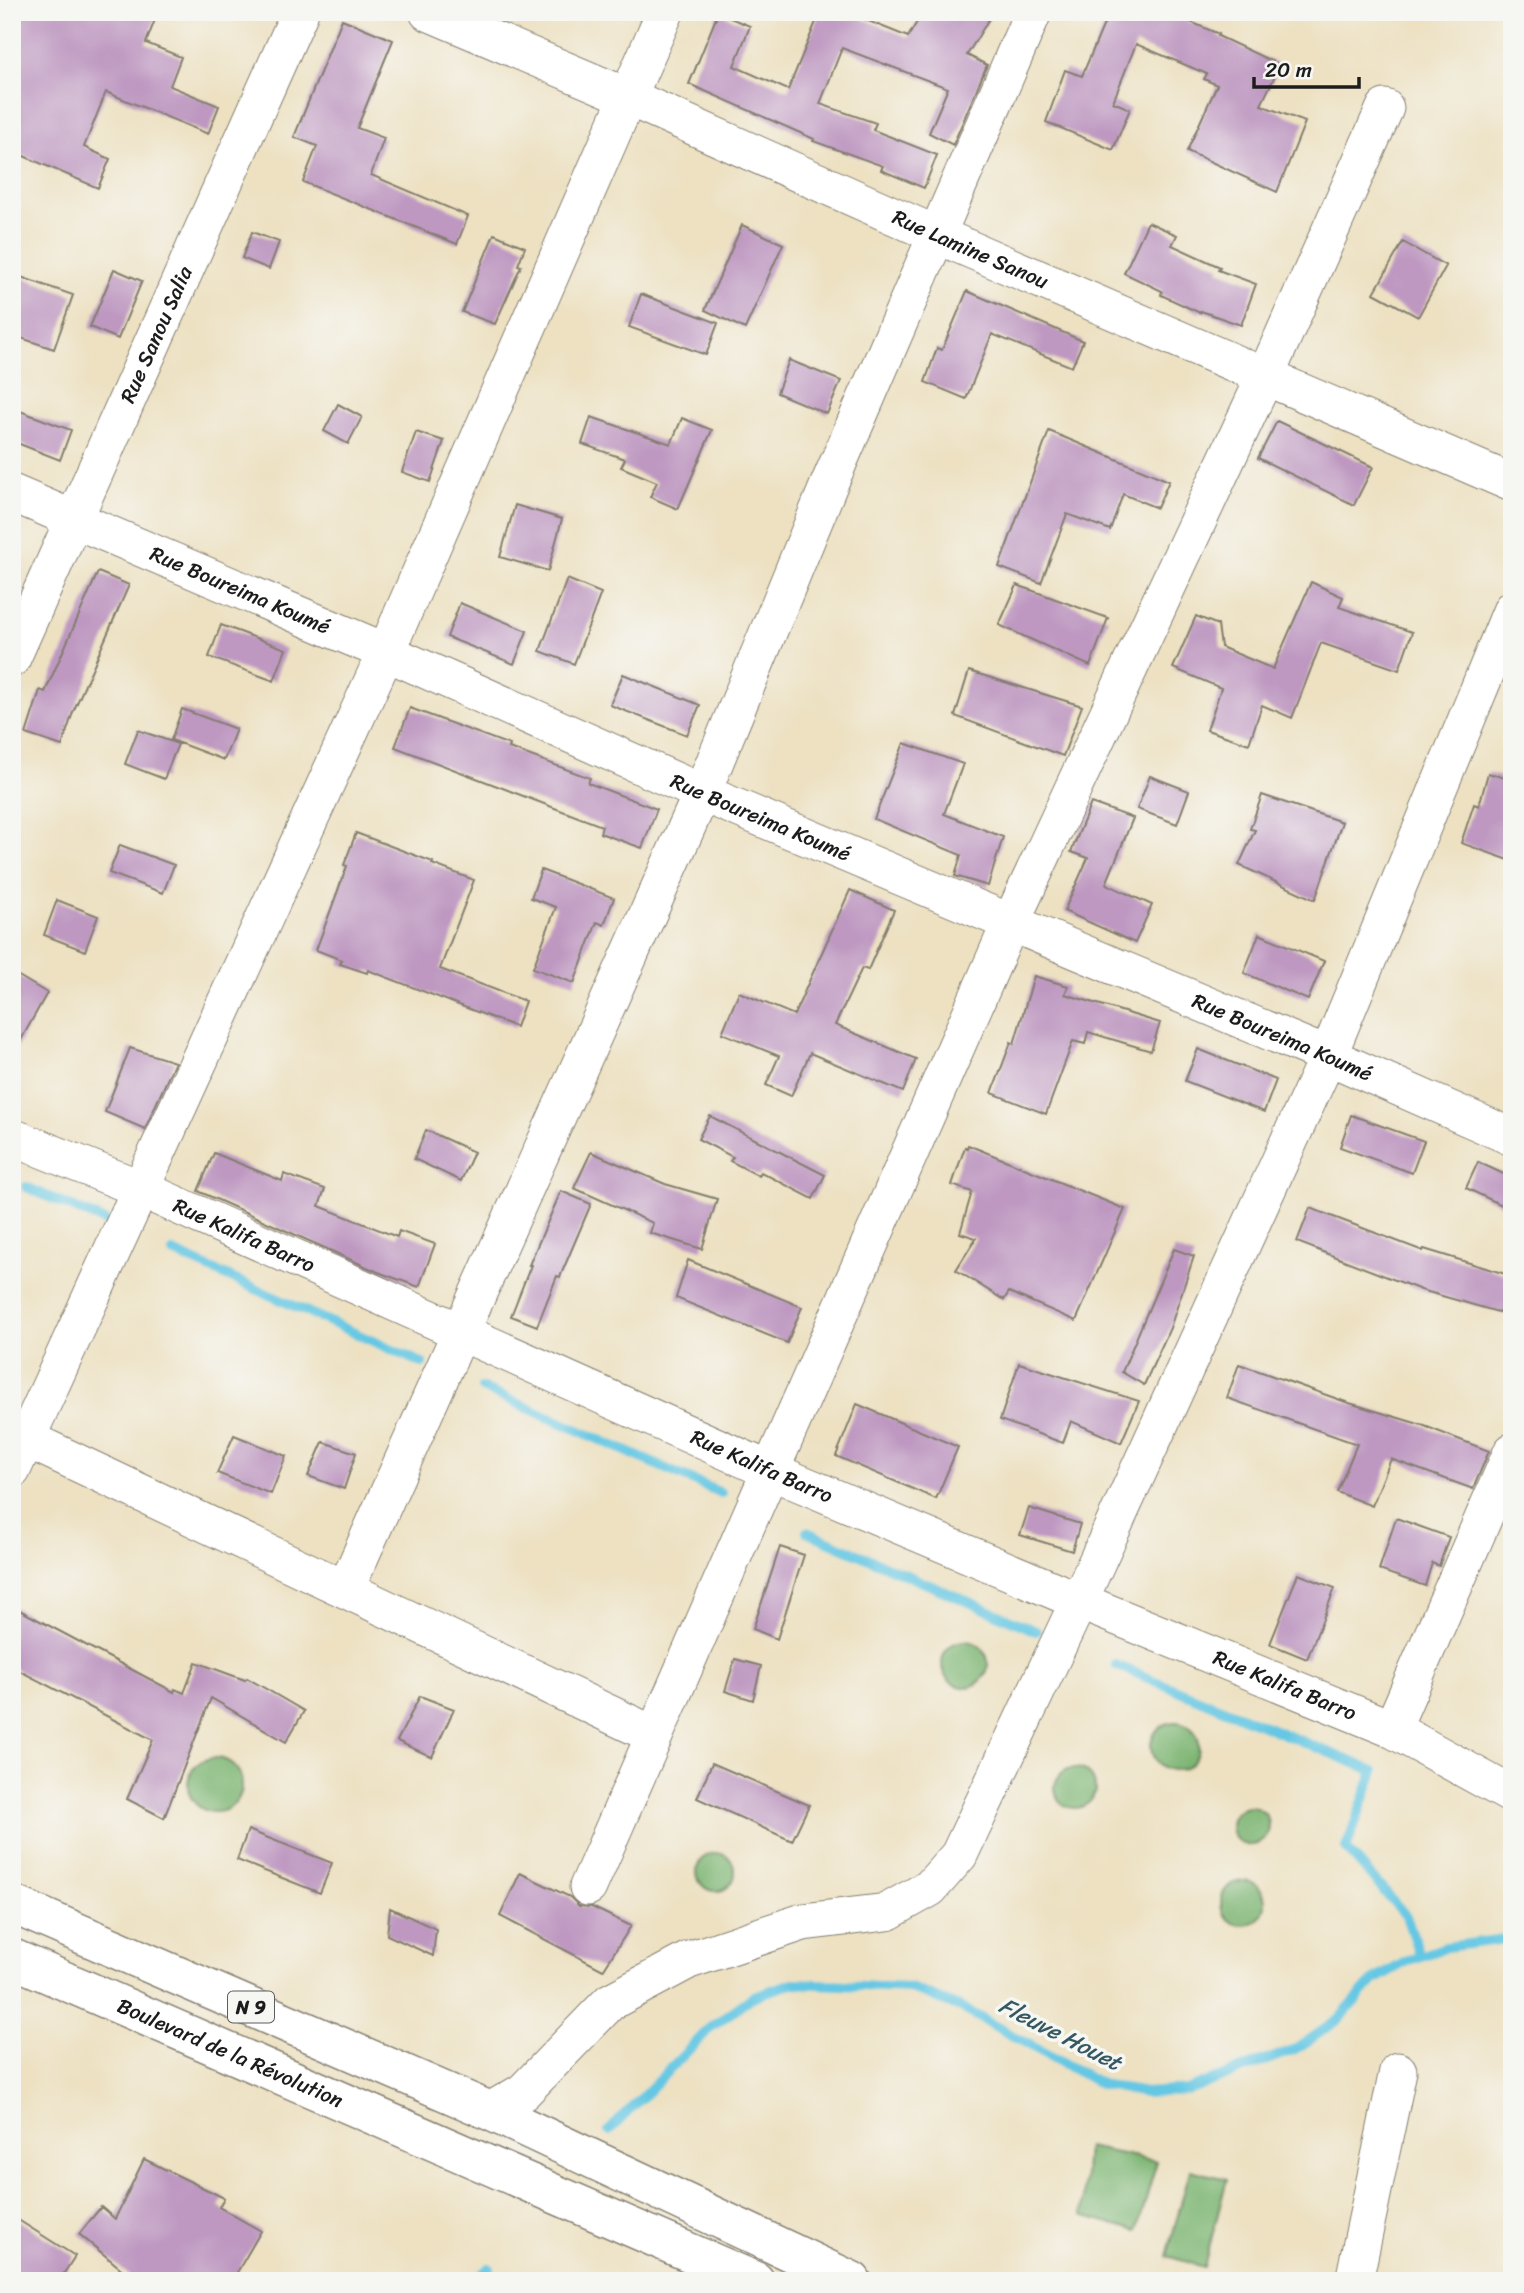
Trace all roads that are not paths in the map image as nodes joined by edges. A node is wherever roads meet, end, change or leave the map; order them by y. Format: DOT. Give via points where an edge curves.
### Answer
graph roads {
  1 [pos="300,12"];
  2 [pos="428,12"];
  3 [pos="665,12"];
  4 [pos="1033,12"];
  5 [pos="628,97"];
  6 [pos="1385,108"];
  7 [pos="937,235"];
  8 [pos="1265,376"];
  9 [pos="1512,483"];
  10 [pos="12,492"];
  11 [pos="75,519"];
  12 [pos="1512,609"];
  13 [pos="386,652"];
  14 [pos="12,658"];
  15 [pos="702,793"];
  16 [pos="1010,924"];
  17 [pos="1328,1056"];
  18 [pos="12,1137"];
  19 [pos="1512,1137"];
  20 [pos="141,1189"];
  21 [pos="460,1333"];
  22 [pos="17,1446"];
  23 [pos="1512,1452"];
  24 [pos="771,1471"];
  25 [pos="346,1588"];
  26 [pos="1079,1601"];
  27 [pos="1392,1729"];
  28 [pos="654,1735"];
  29 [pos="1512,1795"];
  30 [pos="588,1887"];
  31 [pos="12,1904"];
  32 [pos="12,1958"];
  33 [pos="1398,2071"];
  34 [pos="490,2111"];
  35 [pos="755,2281"];
  36 [pos="852,2281"];
  37 [pos="1354,2281"];
  1 -- 11 [label="street, Rue Sanou Salia"];
  2 -- 5 [label="street, Rue Lamine Sanou"];
  3 -- 5 [label="street"];
  4 -- 7 [label="street"];
  5 -- 7 [label="street, Rue Lamine Sanou"];
  5 -- 13 [label="street"];
  6 -- 8 [label="street"];
  7 -- 8 [label="street, Rue Lamine Sanou"];
  7 -- 15 [label="street"];
  8 -- 9 [label="street, Rue Lamine Sanou"];
  8 -- 16 [label="street"];
  10 -- 11 [label="street, Rue Boureima Koumé"];
  11 -- 13 [label="street, Rue Boureima Koumé"];
  11 -- 14 [label="street, Rue Sanou Salia"];
  12 -- 17 [label="street"];
  13 -- 15 [label="street, Rue Boureima Koumé"];
  13 -- 20 [label="street"];
  15 -- 16 [label="street, Rue Boureima Koumé"];
  15 -- 21 [label="street"];
  16 -- 17 [label="street, Rue Boureima Koumé"];
  16 -- 24 [label="street"];
  17 -- 19 [label="street, Rue Boureima Koumé"];
  17 -- 26 [label="street"];
  18 -- 20 [label="street, Rue Kalifa Barro"];
  20 -- 21 [label="street, Rue Kalifa Barro"];
  20 -- 22 [label="street"];
  21 -- 24 [label="street, Rue Kalifa Barro"];
  21 -- 25 [label="street"];
  22 -- 25 [label="street"];
  23 -- 27 [label="street"];
  24 -- 26 [label="street, Rue Kalifa Barro"];
  24 -- 28 [label="street"];
  25 -- 28 [label="street"];
  26 -- 27 [label="street, Rue Kalifa Barro"];
  26 -- 34 [label="street" via="959,1855 930,1888 887,1912 803,1923 689,1960 611,2002 523,2092"];
  27 -- 29 [label="street, Rue Kalifa Barro"];
  28 -- 30 [label="street"];
  31 -- 34 [label="main road, N 9"];
  32 -- 35 [label="main road, Boulevard de la Révolution / N 9"];
  33 -- 37 [label="street"];
  34 -- 36 [label="main road, N 9"];
}
